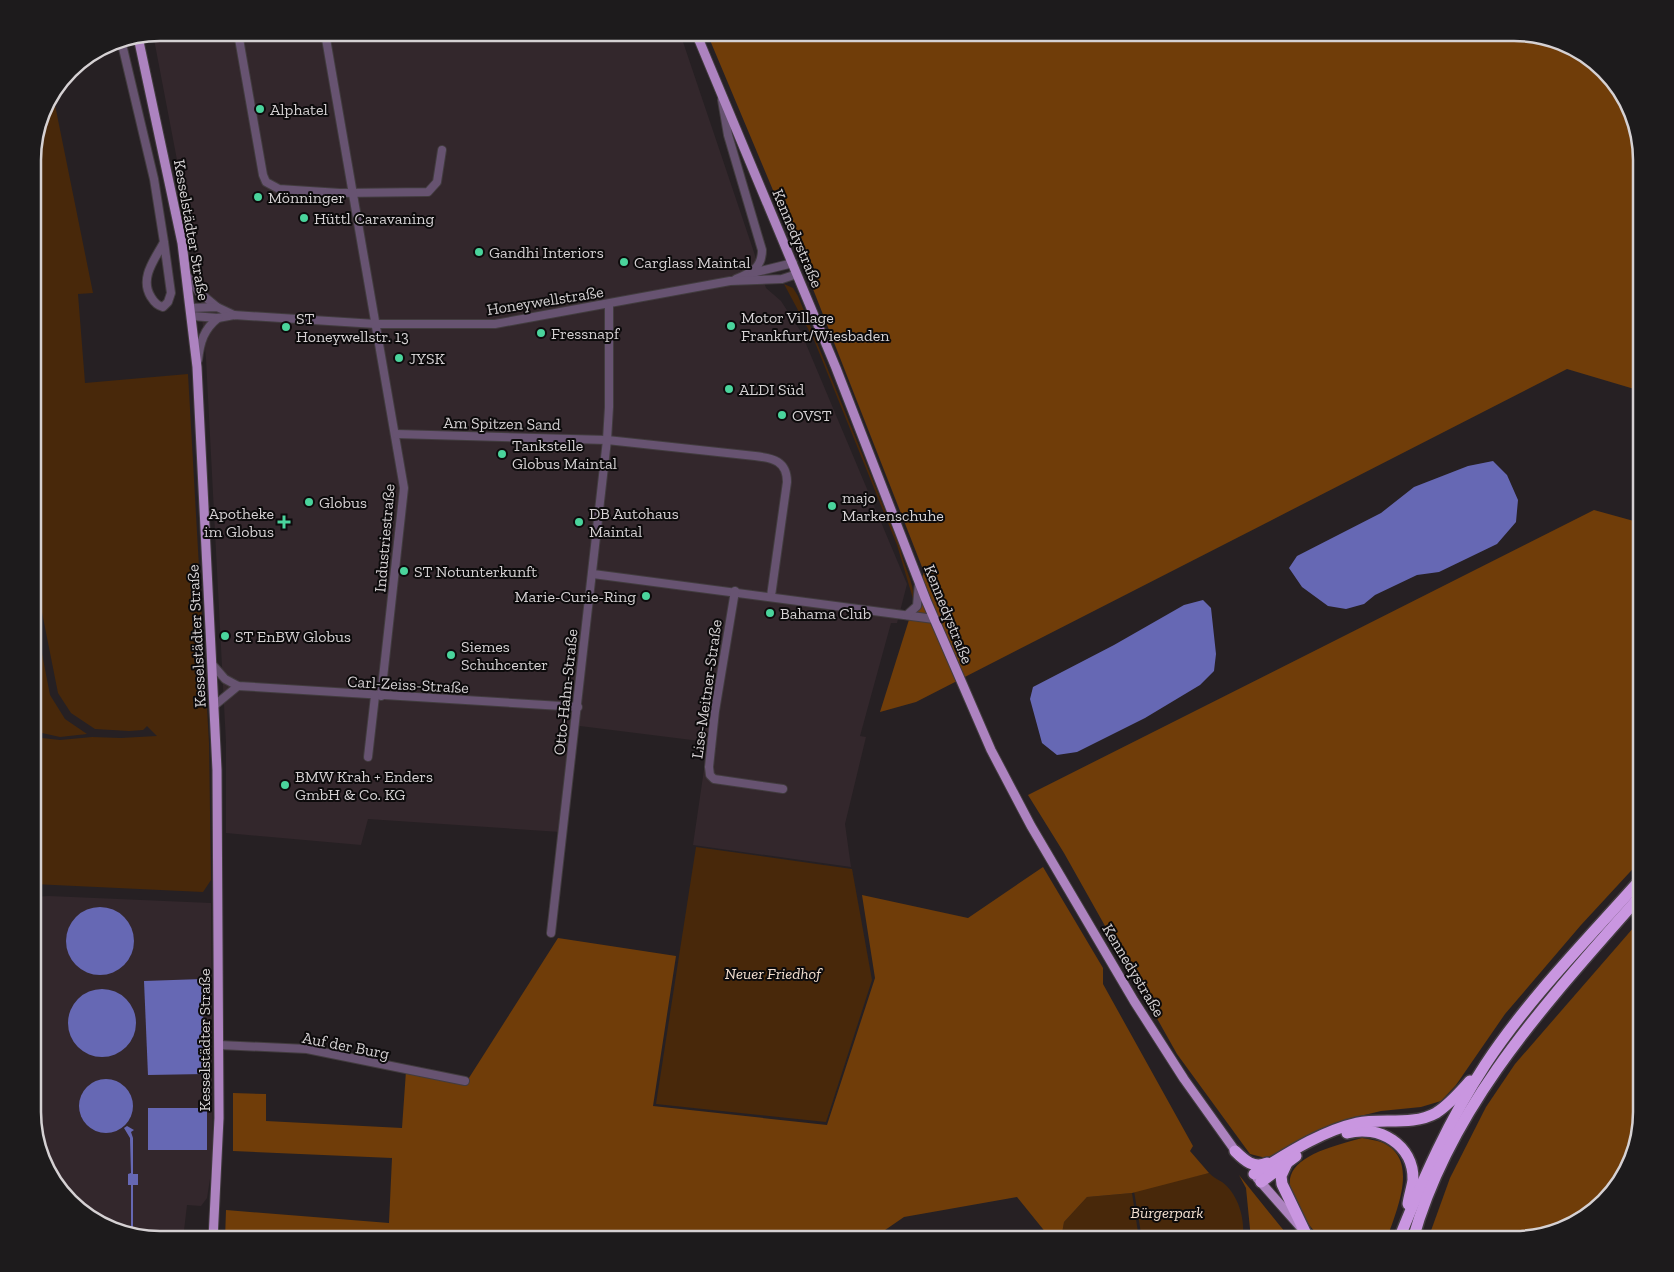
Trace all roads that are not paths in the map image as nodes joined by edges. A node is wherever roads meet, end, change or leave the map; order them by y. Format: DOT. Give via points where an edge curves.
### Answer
graph roads {
  1 [pos="240,41"];
  2 [pos="327,41"];
  3 [pos="700,41"];
  4 [pos="139,43"];
  5 [pos="123,48"];
  6 [pos="721,93"];
  7 [pos="442,150"];
  8 [pos="354,193"];
  9 [pos="164,242"];
  10 [pos="793,263"];
  11 [pos="798,274"];
  12 [pos="745,275"];
  13 [pos="187,276"];
  14 [pos="730,281"];
  15 [pos="609,304"];
  16 [pos="218,308"];
  17 [pos="192,312"];
  18 [pos="234,315"];
  19 [pos="218,318"];
  20 [pos="376,324"];
  21 [pos="197,367"];
  22 [pos="396,434"];
  23 [pos="607,440"];
  24 [pos="593,574"];
  25 [pos="919,581"];
  26 [pos="735,591"];
  27 [pos="771,596"];
  28 [pos="907,614"];
  29 [pos="934,619"];
  30 [pos="212,664"];
  31 [pos="238,686"];
  32 [pos="378,696"];
  33 [pos="215,705"];
  34 [pos="578,707"];
  35 [pos="368,757"];
  36 [pos="784,789"];
  37 [pos="1633,889"];
  38 [pos="1633,905"];
  39 [pos="551,933"];
  40 [pos="219,1045"];
  41 [pos="1485,1066"];
  42 [pos="465,1081"];
  43 [pos="1235,1151"];
  44 [pos="1284,1160"];
  45 [pos="1257,1178"];
  46 [pos="214,1231"];
  47 [pos="1305,1231"];
  48 [pos="1306,1231"];
  49 [pos="1401,1231"];
  50 [pos="1402,1231"];
  51 [pos="1416,1231"];
  1 -- 8 [label="street" via="266,182 279,189"];
  2 -- 8 [label="street, Industriestraße"];
  3 -- 6 [label="main road, Kennedystraße"];
  4 -- 13 [label="main road, Kesselstädter Straße"];
  5 -- 9 [label="street" via="154,179"];
  6 -- 10 [label="main road, Kennedystraße"];
  6 -- 12 [label="street, Kennedystraße" via="728,135 762,250 759,265"];
  7 -- 8 [label="street" via="437,182 428,192"];
  8 -- 20 [label="street, Industriestraße"];
  9 -- 9 [label="street" via="150,268 146,284 152,298 163,307 171,293"];
  10 -- 11 [label="main road, Kennedystraße"];
  10 -- 12 [label="street"];
  11 -- 14 [label="street, Honeywellstraße" via="782,279"];
  11 -- 25 [label="main road, Kennedystraße"];
  12 -- 14 [label="street, Kennedystraße"];
  13 -- 16 [label="street, Honeywellstraße" via="199,292"];
  13 -- 17 [label="main road, Kesselstädter Straße"];
  14 -- 15 [label="street, Honeywellstraße"];
  15 -- 20 [label="street, Honeywellstraße" via="495,324"];
  15 -- 23 [label="street, Otto-Hahn-Straße"];
  16 -- 17 [label="street, Honeywellstraße"];
  16 -- 18 [label="street, Honeywellstraße"];
  17 -- 19 [label="street, Honeywellstraße"];
  17 -- 21 [label="main road, Kesselstädter Straße"];
  18 -- 19 [label="street, Honeywellstraße"];
  18 -- 20 [label="street, Honeywellstraße"];
  19 -- 21 [label="street" via="206,330 200,343"];
  20 -- 22 [label="street, Industriestraße"];
  21 -- 30 [label="main road, Kesselstädter Straße"];
  22 -- 23 [label="street, Am Spitzen Sand"];
  22 -- 32 [label="street, Industriestraße" via="404,493"];
  23 -- 24 [label="street, Otto-Hahn-Straße"];
  23 -- 27 [label="street" via="763,457 781,463 787,482"];
  24 -- 26 [label="street"];
  24 -- 34 [label="street, Otto-Hahn-Straße"];
  25 -- 28 [label="street" via="917,606"];
  25 -- 29 [label="main road, Kennedystraße"];
  26 -- 27 [label="street"];
  26 -- 36 [label="street, Lise-Meitner-Straße" via="715,711 710,775 714,779"];
  27 -- 28 [label="street"];
  28 -- 29 [label="street"];
  29 -- 43 [label="main road, Kennedystraße" via="991,750 1027,819 1134,1001"];
  30 -- 31 [label="street"];
  30 -- 33 [label="main road, Kesselstädter Straße"];
  31 -- 32 [label="street, Carl-Zeiss-Straße"];
  31 -- 33 [label="street"];
  32 -- 34 [label="street, Carl-Zeiss-Straße"];
  32 -- 35 [label="street, Industriestraße"];
  33 -- 40 [label="main road, Kesselstädter Straße"];
  34 -- 39 [label="street, Otto-Hahn-Straße"];
  37 -- 41 [label="highway" via="1547,986"];
  38 -- 51 [label="highway" via="1554,994 1493,1074 1437,1171"];
  40 -- 42 [label="street, Auf der Burg" via="307,1049"];
  40 -- 46 [label="main road, Kesselstädter Straße" via="220,1118"];
  41 -- 44 [label="highway" via="1436,1113 1412,1119 1356,1124 1334,1131"];
  41 -- 50 [label="highway" via="1452,1120"];
  43 -- 44 [label="highway" via="1256,1165"];
  43 -- 45 [label="main road, Kennedystraße"];
  44 -- 45 [label="highway"];
  44 -- 48 [label="highway" via="1282,1184"];
  44 -- 49 [label="highway" via="1350,1132 1369,1130 1390,1138 1404,1151 1412,1170 1413,1181"];
  45 -- 47 [label="main road, Kennedystraße"];
}
